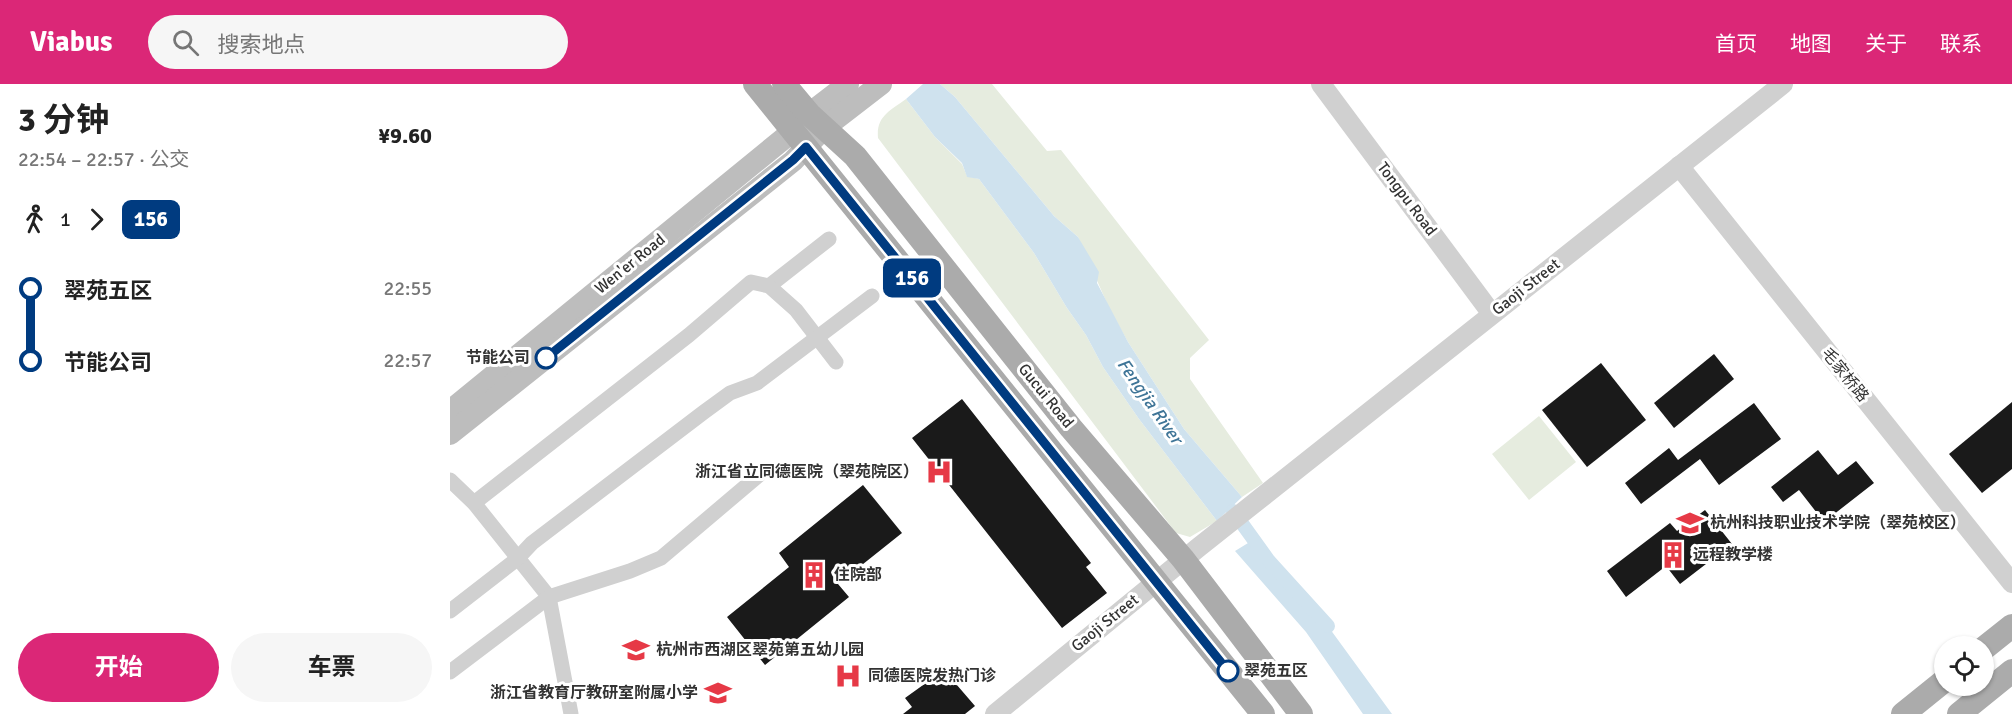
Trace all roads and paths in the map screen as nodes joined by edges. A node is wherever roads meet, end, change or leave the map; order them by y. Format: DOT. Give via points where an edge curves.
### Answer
graph roads {
  1 [pos="755,84"];
  2 [pos="784,84"];
  3 [pos="848,84"];
  4 [pos="1322,84"];
  5 [pos="1783,84"];
  6 [pos="880,85"];
  7 [pos="808,130"];
  8 [pos="1679,166"];
  9 [pos="829,239"];
  10 [pos="769,286"];
  11 [pos="872,296"];
  12 [pos="1492,314"];
  13 [pos="818,336"];
  14 [pos="836,362"];
  15 [pos="450,411"];
  16 [pos="450,434"];
  17 [pos="759,475"];
  18 [pos="450,480"];
  19 [pos="474,503"];
  20 [pos="517,560"];
  21 [pos="1183,560"];
  22 [pos="1156,582"];
  23 [pos="2012,583"];
  24 [pos="549,597"];
  25 [pos="450,611"];
  26 [pos="2012,626"];
  27 [pos="1994,640"];
  28 [pos="2012,671"];
  29 [pos="450,672"];
  30 [pos="1934,689"];
  31 [pos="571,714"];
  32 [pos="995,714"];
  33 [pos="1263,714"];
  34 [pos="1301,714"];
  35 [pos="1903,714"];
  36 [pos="1959,714"];
  1 -- 7 [label="main road, Gucui Road"];
  2 -- 7 [label="main road, Gucui Road"];
  3 -- 7 [label="main road"];
  4 -- 12 [label="street, Tongpu Road"];
  5 -- 8 [label="street, Gaoji Street"];
  6 -- 7 [label="main road"];
  7 -- 15 [label="main road, Wen'er Road"];
  7 -- 16 [label="main road, Wen'er Road" via="793,160"];
  7 -- 21 [label="main road, Gucui Road" via="855,156 1071,428"];
  7 -- 22 [label="main road, Gucui Road"];
  8 -- 12 [label="street, Gaoji Street"];
  8 -- 23 [label="street, 毛家桥路"];
  9 -- 10 [label="street"];
  10 -- 13 [label="street"];
  10 -- 19 [label="street" via="751,282"];
  11 -- 13 [label="street"];
  12 -- 21 [label="street, Gaoji Street"];
  13 -- 14 [label="street"];
  13 -- 20 [label="street" via="757,383 730,393 704,412 532,543"];
  17 -- 24 [label="street" via="661,558"];
  18 -- 19 [label="street"];
  19 -- 20 [label="street"];
  20 -- 24 [label="street"];
  20 -- 25 [label="street"];
  21 -- 22 [label="street, Gaoji Street"];
  21 -- 34 [label="main road, Gucui Road"];
  22 -- 32 [label="street, Gaoji Street"];
  22 -- 33 [label="main road, Gucui Road"];
  24 -- 29 [label="street"];
  24 -- 31 [label="street"];
  26 -- 27 [label="main road"];
  28 -- 36 [label="main road"];
  30 -- 35 [label="main road"];
}
